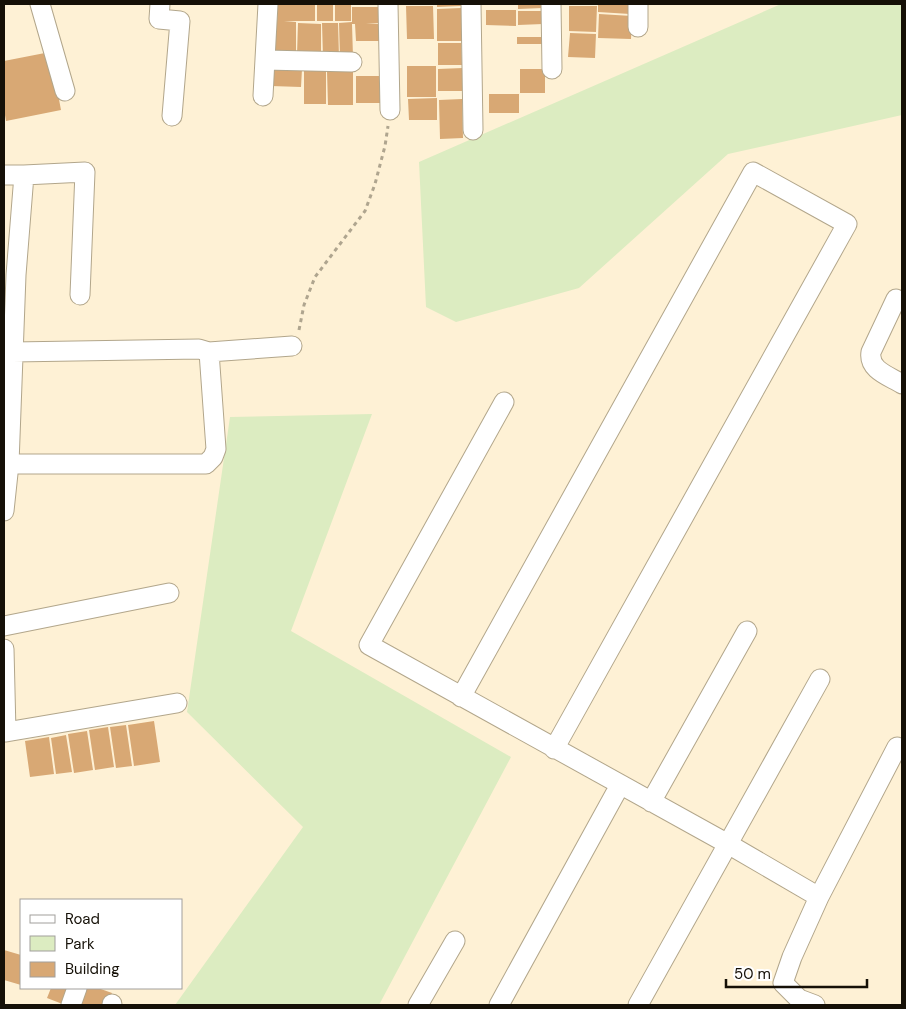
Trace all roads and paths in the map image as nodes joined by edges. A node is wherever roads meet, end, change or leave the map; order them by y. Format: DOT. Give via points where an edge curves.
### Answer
graph roads {
  1 [pos="40,4"];
  2 [pos="268,4"];
  3 [pos="388,4"];
  4 [pos="471,4"];
  5 [pos="551,4"];
  6 [pos="638,4"];
  7 [pos="160,7"];
  8 [pos="638,27"];
  9 [pos="265,60"];
  10 [pos="352,62"];
  11 [pos="552,69"];
  12 [pos="65,91"];
  13 [pos="262,96"];
  14 [pos="390,110"];
  15 [pos="172,116"];
  16 [pos="473,130"];
  17 [pos="4,175"];
  18 [pos="24,175"];
  19 [pos="80,295"];
  20 [pos="896,299"];
  21 [pos="292,346"];
  22 [pos="13,352"];
  23 [pos="209,352"];
  24 [pos="902,384"];
  25 [pos="504,402"];
  26 [pos="9,464"];
  27 [pos="4,511"];
  28 [pos="169,593"];
  29 [pos="4,626"];
  30 [pos="747,631"];
  31 [pos="4,649"];
  32 [pos="820,679"];
  33 [pos="461,697"];
  34 [pos="177,703"];
  35 [pos="5,732"];
  36 [pos="897,747"];
  37 [pos="554,749"];
  38 [pos="620,786"];
  39 [pos="651,802"];
  40 [pos="728,844"];
  41 [pos="819,897"];
  42 [pos="455,941"];
  43 [pos="77,989"];
  44 [pos="71,1005"];
  45 [pos="418,1005"];
  46 [pos="499,1005"];
  47 [pos="638,1005"];
  48 [pos="815,1005"];
  1 -- 12 [label="street"];
  2 -- 9 [label="street"];
  3 -- 14 [label="street"];
  4 -- 16 [label="street"];
  5 -- 11 [label="street"];
  6 -- 8 [label="street"];
  7 -- 15 [label="street" via="160,19 180,21"];
  9 -- 10 [label="street"];
  9 -- 13 [label="street"];
  14 -- 21 [label="path" via="385,146 365,211 314,277"];
  17 -- 18 [label="street"];
  18 -- 19 [label="street" via="85,172"];
  18 -- 22 [label="street"];
  20 -- 24 [label="street" via="870,359 878,370"];
  21 -- 23 [label="street"];
  22 -- 23 [label="street" via="199,349"];
  22 -- 26 [label="street"];
  23 -- 26 [label="street" via="216,449 206,464"];
  25 -- 33 [label="street" via="369,645"];
  26 -- 27 [label="street"];
  28 -- 29 [label="street"];
  30 -- 39 [label="street"];
  31 -- 35 [label="street"];
  32 -- 40 [label="street"];
  33 -- 37 [label="street"];
  33 -- 37 [label="street" via="753,172 847,224"];
  34 -- 35 [label="street"];
  36 -- 41 [label="street"];
  37 -- 38 [label="street"];
  38 -- 39 [label="street"];
  38 -- 46 [label="street"];
  39 -- 40 [label="street"];
  40 -- 41 [label="street"];
  40 -- 47 [label="street"];
  41 -- 48 [label="street" via="783,983 799,998"];
  42 -- 45 [label="street"];
  43 -- 44 [label="street"];
}
